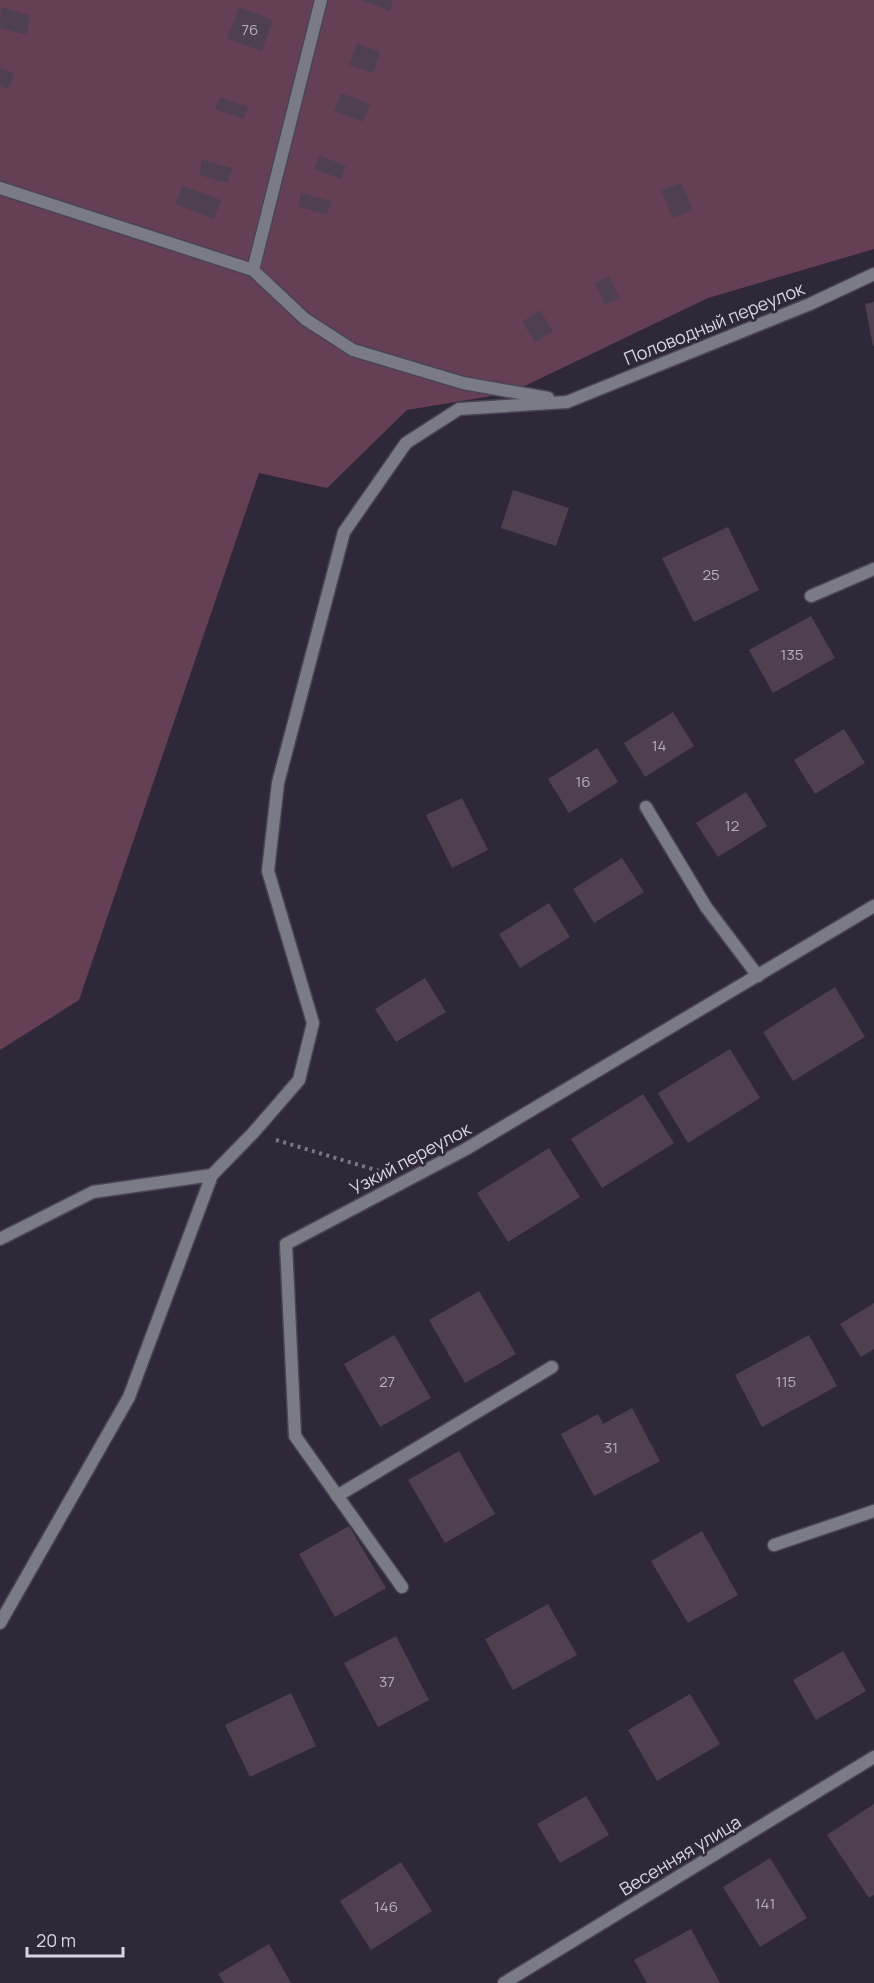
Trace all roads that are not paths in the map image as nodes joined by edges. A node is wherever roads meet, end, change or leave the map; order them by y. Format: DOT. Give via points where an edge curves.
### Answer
graph roads {
  1 [pos="321,0"];
  2 [pos="0,188"];
  3 [pos="253,270"];
  4 [pos="874,274"];
  5 [pos="567,402"];
  6 [pos="874,569"];
  7 [pos="811,596"];
  8 [pos="646,807"];
  9 [pos="874,906"];
  10 [pos="758,976"];
  11 [pos="212,1175"];
  12 [pos="0,1239"];
  13 [pos="552,1367"];
  14 [pos="337,1496"];
  15 [pos="874,1511"];
  16 [pos="774,1545"];
  17 [pos="402,1587"];
  18 [pos="0,1623"];
  19 [pos="874,1757"];
  20 [pos="504,1983"];
  1 -- 3 [label="street"];
  2 -- 3 [label="street"];
  3 -- 5 [label="street" via="305,320 353,350 463,383"];
  4 -- 5 [label="street, Половодный переулок" via="810,304"];
  5 -- 11 [label="street" via="459,409 406,443 344,532 278,783 268,870 313,1023 299,1080"];
  6 -- 7 [label="street"];
  8 -- 10 [label="street" via="706,907"];
  9 -- 10 [label="street, Узкий переулок"];
  10 -- 14 [label="street, Узкий переулок" via="466,1149 286,1244 295,1436"];
  11 -- 12 [label="street" via="93,1192"];
  11 -- 18 [label="street" via="129,1397"];
  13 -- 14 [label="street"];
  14 -- 17 [label="street, Узкий переулок"];
  15 -- 16 [label="street"];
  19 -- 20 [label="street, Весенняя улица"];
}
